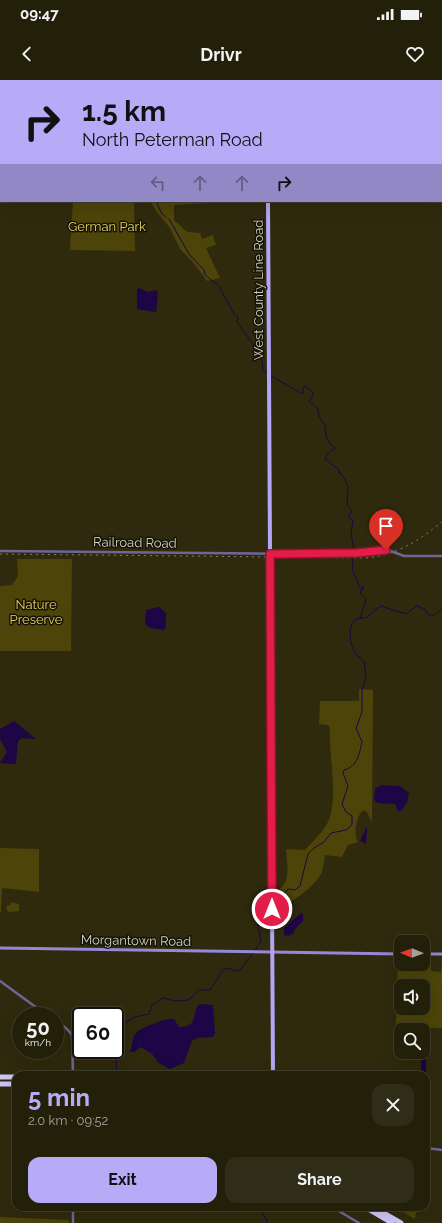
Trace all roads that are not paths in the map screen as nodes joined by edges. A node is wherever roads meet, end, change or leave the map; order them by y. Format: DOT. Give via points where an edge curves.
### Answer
graph roads {
  1 [pos="268,202"];
  2 [pos="0,551"];
  3 [pos="270,554"];
  4 [pos="442,556"];
  5 [pos="0,948"];
  6 [pos="272,952"];
  7 [pos="394,954"];
  8 [pos="430,954"];
  9 [pos="442,954"];
  10 [pos="0,981"];
  11 [pos="36,1007"];
  12 [pos="64,1027"];
  13 [pos="73,1071"];
  14 [pos="272,1071"];
  15 [pos="0,1077"];
  16 [pos="12,1077"];
  17 [pos="0,1084"];
  18 [pos="12,1084"];
  19 [pos="430,1148"];
  20 [pos="442,1150"];
  21 [pos="73,1211"];
  22 [pos="339,1211"];
  23 [pos="371,1211"];
  24 [pos="380,1211"];
  25 [pos="73,1223"];
  26 [pos="359,1223"];
  27 [pos="392,1223"];
  28 [pos="401,1223"];
  1 -- 3 [label="main road, West County Line Road"];
  2 -- 3 [label="street, Railroad Road"];
  3 -- 4 [label="street, Railroad Road" via="388,550 404,556"];
  3 -- 6 [label="main road, West County Line Road"];
  5 -- 6 [label="main road, Morgantown Road"];
  6 -- 7 [label="main road, Morgantown Road"];
  6 -- 14 [label="main road, West County Line Road"];
  8 -- 9 [label="main road"];
  10 -- 11 [label="street"];
  12 -- 13 [label="street" via="72,1035"];
  15 -- 16 [label="highway"];
  17 -- 18 [label="highway"];
  19 -- 20 [label="street"];
  21 -- 25 [label="street"];
  22 -- 26 [label="street"];
  23 -- 27 [label="highway"];
  24 -- 28 [label="highway"];
}
